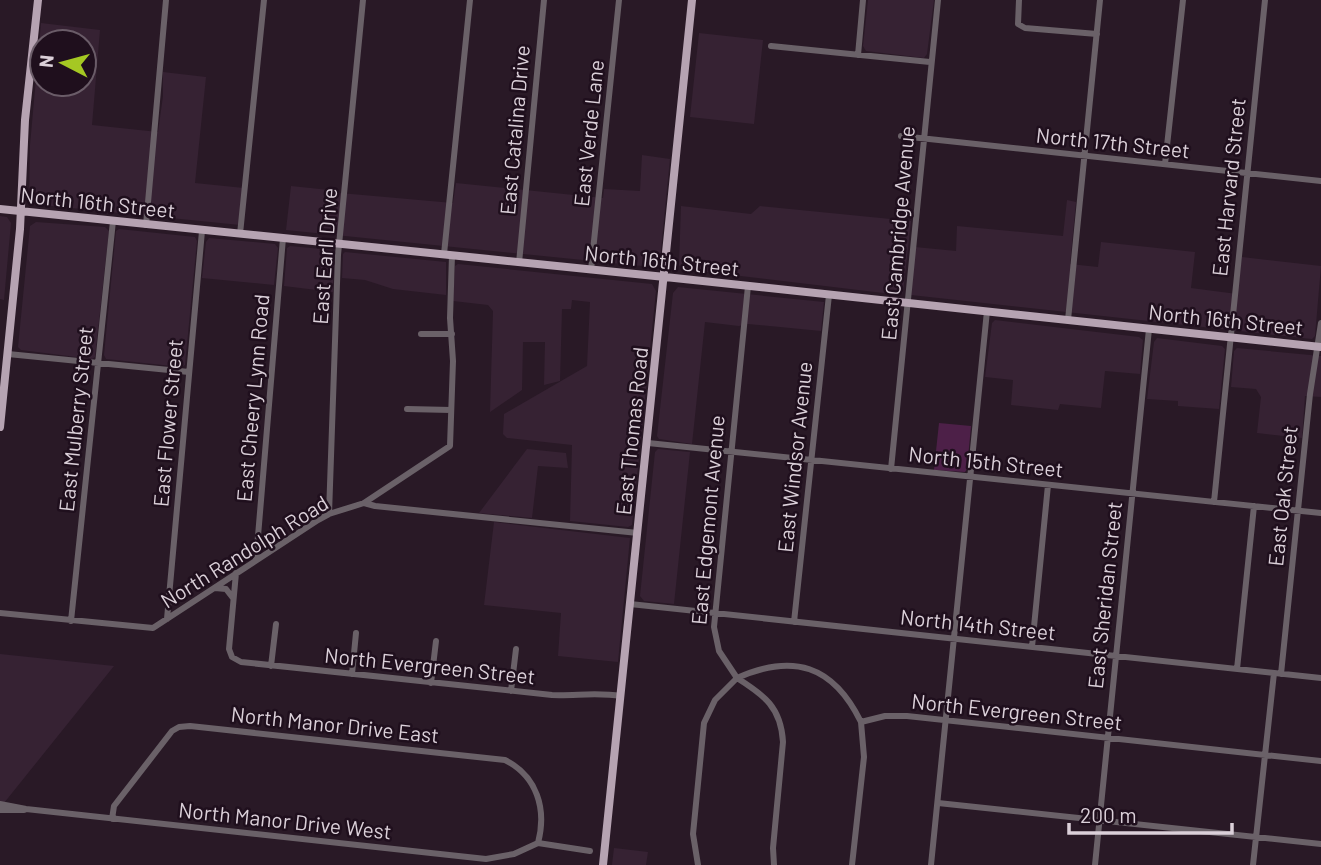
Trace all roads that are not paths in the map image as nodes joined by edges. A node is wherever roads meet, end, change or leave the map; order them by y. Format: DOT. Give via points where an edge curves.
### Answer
graph roads {
  1 [pos="38,0"];
  2 [pos="166,0"];
  3 [pos="264,0"];
  4 [pos="363,0"];
  5 [pos="470,0"];
  6 [pos="544,0"];
  7 [pos="619,0"];
  8 [pos="692,0"];
  9 [pos="863,0"];
  10 [pos="938,0"];
  11 [pos="1019,0"];
  12 [pos="1100,0"];
  13 [pos="1183,0"];
  14 [pos="1265,0"];
  15 [pos="1097,34"];
  16 [pos="771,46"];
  17 [pos="858,55"];
  18 [pos="930,62"];
  19 [pos="901,136"];
  20 [pos="923,139"];
  21 [pos="1085,155"];
  22 [pos="1165,164"];
  23 [pos="1247,173"];
  24 [pos="1321,181"];
  25 [pos="0,209"];
  26 [pos="20,211"];
  27 [pos="113,221"];
  28 [pos="146,225"];
  29 [pos="202,231"];
  30 [pos="240,234"];
  31 [pos="283,239"];
  32 [pos="339,244"];
  33 [pos="448,255"];
  34 [pos="519,263"];
  35 [pos="592,270"];
  36 [pos="665,277"];
  37 [pos="748,286"];
  38 [pos="829,295"];
  39 [pos="907,303"];
  40 [pos="987,311"];
  41 [pos="1068,320"];
  42 [pos="1321,323"];
  43 [pos="1149,329"];
  44 [pos="421,334"];
  45 [pos="452,334"];
  46 [pos="1231,337"];
  47 [pos="1319,347"];
  48 [pos="8,354"];
  49 [pos="98,363"];
  50 [pos="189,372"];
  51 [pos="407,408"];
  52 [pos="451,410"];
  53 [pos="1,413"];
  54 [pos="0,427"];
  55 [pos="648,443"];
  56 [pos="732,453"];
  57 [pos="812,461"];
  58 [pos="891,469"];
  59 [pos="971,477"];
  60 [pos="1048,485"];
  61 [pos="1132,494"];
  62 [pos="1214,502"];
  63 [pos="364,503"];
  64 [pos="1254,506"];
  65 [pos="1299,511"];
  66 [pos="1321,513"];
  67 [pos="329,514"];
  68 [pos="638,533"];
  69 [pos="256,560"];
  70 [pos="236,572"];
  71 [pos="214,588"];
  72 [pos="233,598"];
  73 [pos="630,604"];
  74 [pos="0,613"];
  75 [pos="715,614"];
  76 [pos="167,620"];
  77 [pos="72,621"];
  78 [pos="794,622"];
  79 [pos="276,624"];
  80 [pos="356,633"];
  81 [pos="955,639"];
  82 [pos="436,641"];
  83 [pos="1032,647"];
  84 [pos="516,649"];
  85 [pos="1115,656"];
  86 [pos="271,666"];
  87 [pos="1237,669"];
  88 [pos="352,674"];
  89 [pos="1278,674"];
  90 [pos="737,678"];
  91 [pos="1321,678"];
  92 [pos="431,682"];
  93 [pos="512,691"];
  94 [pos="621,696"];
  95 [pos="947,721"];
  96 [pos="861,722"];
  97 [pos="1108,738"];
  98 [pos="1265,755"];
  99 [pos="1321,761"];
  100 [pos="938,803"];
  101 [pos="0,807"];
  102 [pos="112,819"];
  103 [pos="1099,821"];
  104 [pos="1257,837"];
  105 [pos="538,842"];
  106 [pos="1321,844"];
  107 [pos="590,851"];
  108 [pos="603,865"];
  109 [pos="698,865"];
  110 [pos="774,865"];
  111 [pos="852,865"];
  112 [pos="931,865"];
  113 [pos="1095,865"];
  114 [pos="1253,865"];
  1 -- 26 [label="main road"];
  2 -- 28 [label="street"];
  3 -- 30 [label="street"];
  4 -- 32 [label="street, East Earll Drive"];
  5 -- 33 [label="street"];
  6 -- 34 [label="street, East Catalina Drive"];
  7 -- 35 [label="street, East Verde Lane"];
  8 -- 36 [label="main road, East Thomas Road"];
  9 -- 17 [label="street"];
  10 -- 18 [label="street, East Cambridge Avenue"];
  11 -- 15 [label="street" via="1018,24 1025,28"];
  12 -- 15 [label="street"];
  13 -- 22 [label="street"];
  14 -- 23 [label="street, East Harvard Street"];
  15 -- 21 [label="street"];
  16 -- 17 [label="street"];
  17 -- 18 [label="street"];
  18 -- 20 [label="street, East Cambridge Avenue"];
  19 -- 20 [label="street, North 17th Street"];
  20 -- 21 [label="street, North 17th Street"];
  20 -- 39 [label="street, East Cambridge Avenue"];
  21 -- 22 [label="street, North 17th Street"];
  21 -- 41 [label="street"];
  22 -- 23 [label="street, North 17th Street"];
  23 -- 24 [label="street, North 17th Street"];
  23 -- 46 [label="street, East Harvard Street"];
  25 -- 26 [label="main road, North 16th Street"];
  26 -- 27 [label="main road, North 16th Street"];
  26 -- 48 [label="main road"];
  27 -- 28 [label="main road, North 16th Street"];
  27 -- 49 [label="street, East Mulberry Street"];
  28 -- 29 [label="main road, North 16th Street"];
  29 -- 30 [label="main road, North 16th Street"];
  29 -- 50 [label="street, East Flower Street"];
  30 -- 31 [label="main road, North 16th Street"];
  31 -- 32 [label="main road, North 16th Street"];
  31 -- 69 [label="street, East Cheery Lynn Road"];
  32 -- 33 [label="main road, North 16th Street"];
  32 -- 67 [label="street, East Earll Drive"];
  33 -- 34 [label="main road, North 16th Street"];
  33 -- 45 [label="street"];
  34 -- 35 [label="main road, North 16th Street"];
  35 -- 36 [label="main road, North 16th Street"];
  36 -- 37 [label="main road, North 16th Street"];
  36 -- 55 [label="main road, East Thomas Road"];
  37 -- 38 [label="main road, North 16th Street"];
  37 -- 56 [label="street, East Edgemont Avenue"];
  38 -- 39 [label="main road, North 16th Street"];
  38 -- 57 [label="street, East Windsor Avenue"];
  39 -- 40 [label="main road, North 16th Street"];
  39 -- 58 [label="street, East Cambridge Avenue"];
  40 -- 41 [label="main road, North 16th Street"];
  40 -- 59 [label="street"];
  41 -- 43 [label="main road, North 16th Street"];
  42 -- 47 [label="street, East Oak Street"];
  43 -- 46 [label="main road, North 16th Street"];
  43 -- 61 [label="street, East Sheridan Street"];
  44 -- 45 [label="street"];
  45 -- 52 [label="street"];
  46 -- 47 [label="main road, North 16th Street"];
  46 -- 62 [label="street, East Harvard Street"];
  47 -- 65 [label="street, East Oak Street"];
  48 -- 49 [label="street"];
  48 -- 53 [label="main road"];
  49 -- 50 [label="street"];
  49 -- 77 [label="street, East Mulberry Street"];
  50 -- 76 [label="street, East Flower Street"];
  51 -- 52 [label="street"];
  52 -- 63 [label="street, North Randolph Road" via="450,446"];
  53 -- 54 [label="main road"];
  55 -- 56 [label="street, North 15th Street"];
  55 -- 68 [label="main road, East Thomas Road"];
  56 -- 57 [label="street, North 15th Street"];
  56 -- 75 [label="street, East Edgemont Avenue"];
  57 -- 58 [label="street, North 15th Street"];
  57 -- 78 [label="street, East Windsor Avenue"];
  58 -- 59 [label="street, North 15th Street"];
  59 -- 60 [label="street, North 15th Street"];
  59 -- 81 [label="street"];
  60 -- 61 [label="street, North 15th Street"];
  60 -- 83 [label="street"];
  61 -- 62 [label="street, North 15th Street"];
  61 -- 85 [label="street, East Sheridan Street"];
  62 -- 64 [label="street, North 15th Street"];
  63 -- 67 [label="street, North Randolph Road"];
  63 -- 68 [label="street"];
  64 -- 65 [label="street, North 15th Street"];
  64 -- 87 [label="street"];
  65 -- 66 [label="street, North 15th Street"];
  65 -- 89 [label="street, East Oak Street"];
  67 -- 69 [label="street, North Randolph Road"];
  68 -- 73 [label="main road, East Thomas Road"];
  69 -- 70 [label="street, North Randolph Road"];
  70 -- 71 [label="street, North Randolph Road"];
  70 -- 72 [label="street"];
  71 -- 72 [label="street" via="226,589"];
  71 -- 76 [label="street, North Randolph Road"];
  72 -- 86 [label="street, North Evergreen Street" via="229,649 236,660"];
  73 -- 75 [label="street, North 14th Street"];
  73 -- 94 [label="main road, East Thomas Road"];
  74 -- 77 [label="street, North Randolph Road"];
  75 -- 78 [label="street, North 14th Street"];
  75 -- 90 [label="street, East Edgemont Avenue" via="715,640"];
  76 -- 77 [label="street, North Randolph Road" via="148,629"];
  78 -- 81 [label="street, North 14th Street"];
  79 -- 86 [label="street"];
  80 -- 88 [label="street"];
  81 -- 83 [label="street, North 14th Street"];
  81 -- 95 [label="street"];
  82 -- 92 [label="street"];
  83 -- 85 [label="street, North 14th Street"];
  84 -- 93 [label="street"];
  85 -- 87 [label="street, North 14th Street"];
  85 -- 97 [label="street, East Sheridan Street"];
  86 -- 88 [label="street, North Evergreen Street"];
  87 -- 89 [label="street, North 14th Street"];
  88 -- 92 [label="street, North Evergreen Street"];
  89 -- 91 [label="street, North 14th Street"];
  89 -- 98 [label="street, East Oak Street"];
  90 -- 96 [label="street" via="779,665 814,671 843,692"];
  90 -- 109 [label="street" via="715,700 704,723 693,834"];
  90 -- 110 [label="street" via="766,698 782,727"];
  92 -- 93 [label="street, North Evergreen Street"];
  93 -- 94 [label="street, North Evergreen Street"];
  94 -- 108 [label="main road, East Thomas Road"];
  95 -- 96 [label="street, North Evergreen Street" via="896,716"];
  95 -- 97 [label="street, North Evergreen Street"];
  95 -- 100 [label="street"];
  96 -- 111 [label="street" via="864,757"];
  97 -- 98 [label="street, North Evergreen Street"];
  97 -- 103 [label="street, East Sheridan Street"];
  98 -- 99 [label="street, North Evergreen Street"];
  98 -- 104 [label="street, East Oak Street"];
  100 -- 103 [label="street"];
  100 -- 112 [label="street"];
  101 -- 102 [label="street, North Manor Drive West"];
  102 -- 105 [label="street, North Manor Drive West" via="486,859 514,854"];
  102 -- 105 [label="street, North Manor Drive East" via="114,806 171,732 190,726 505,760 535,787 542,820"];
  103 -- 104 [label="street"];
  103 -- 113 [label="street, East Sheridan Street"];
  104 -- 106 [label="street"];
  104 -- 114 [label="street, East Oak Street"];
  105 -- 107 [label="street"];
}
